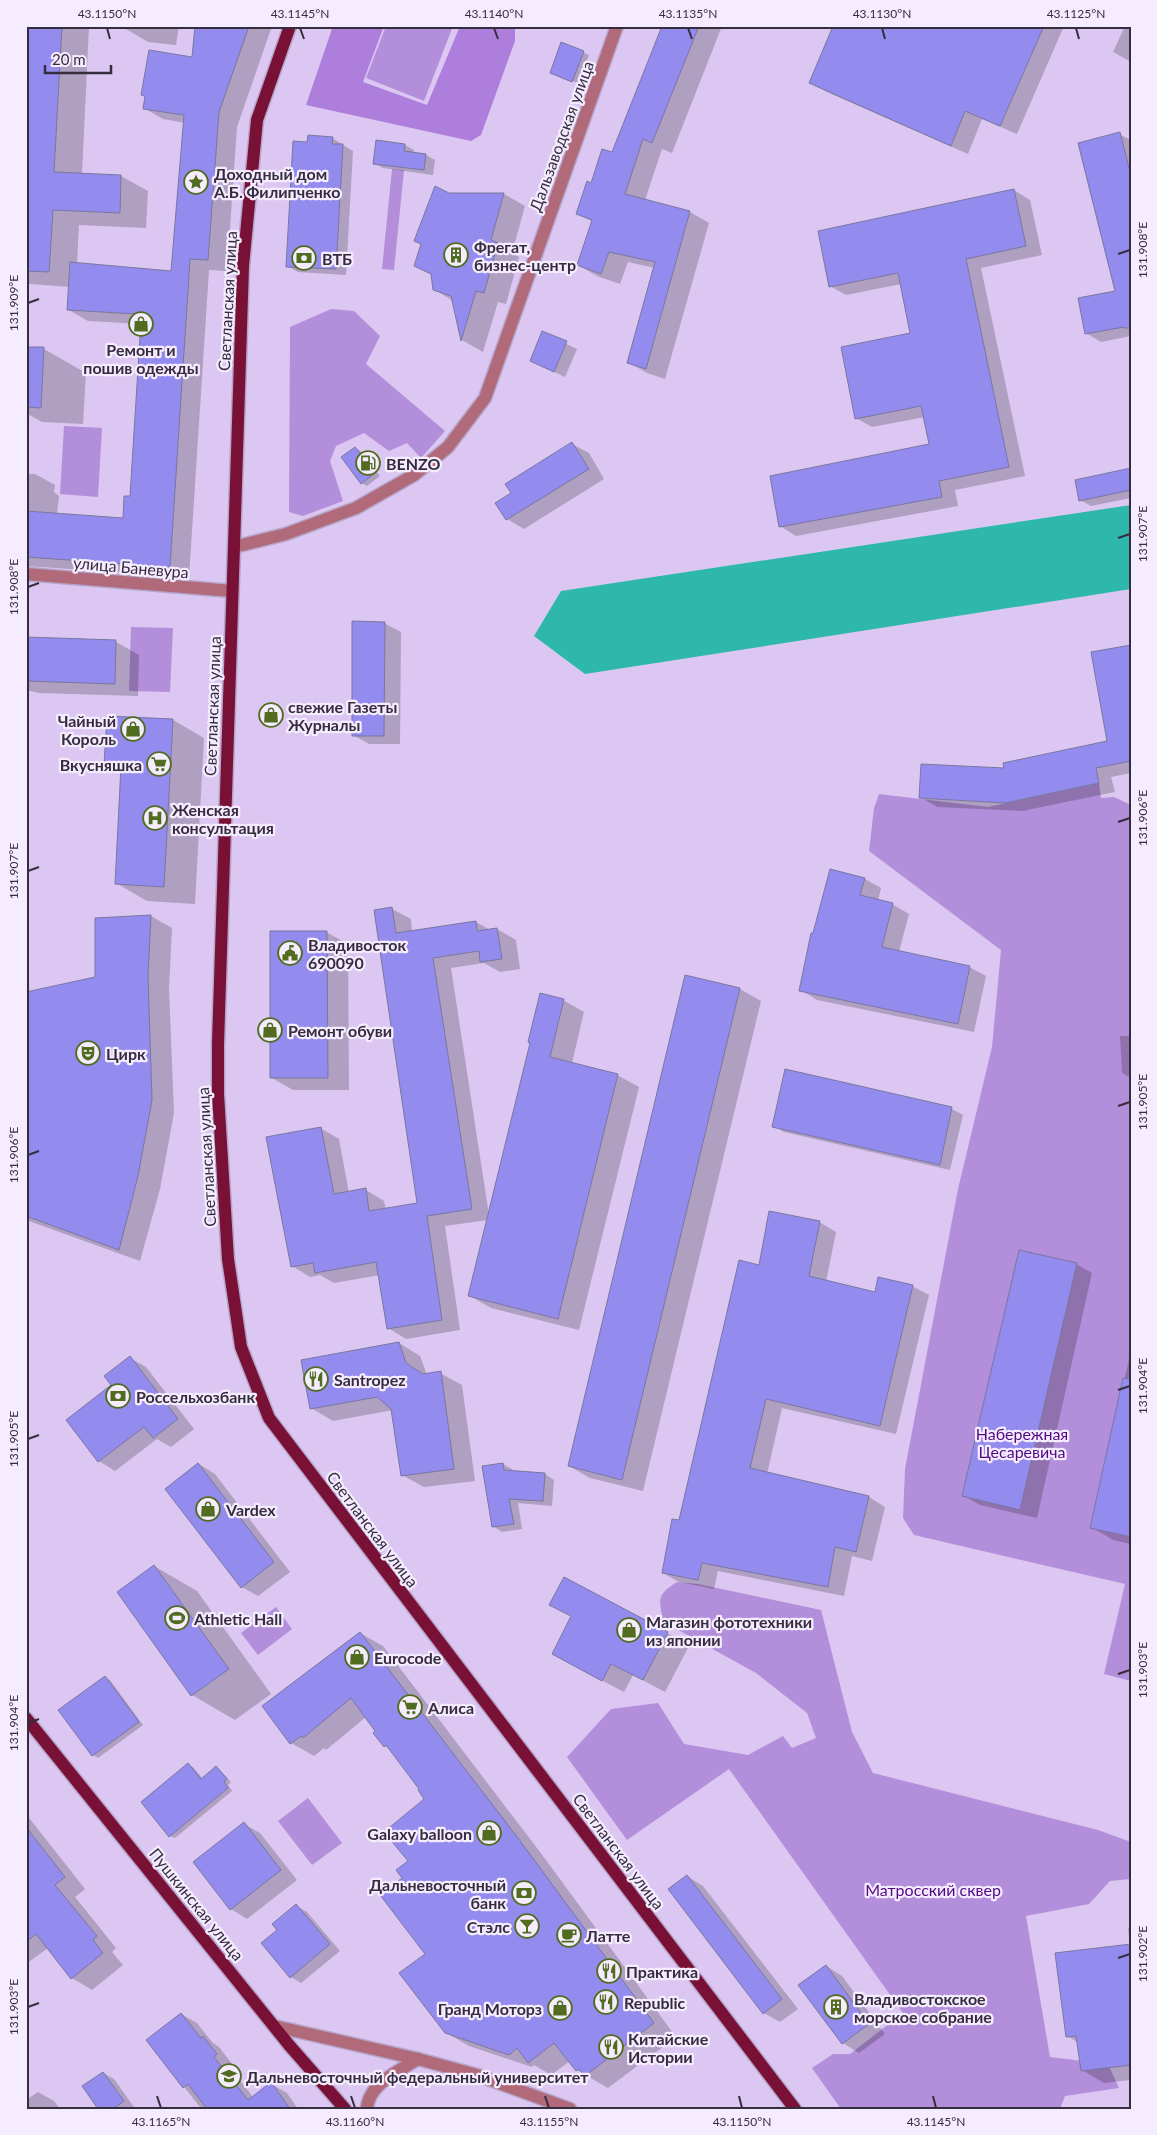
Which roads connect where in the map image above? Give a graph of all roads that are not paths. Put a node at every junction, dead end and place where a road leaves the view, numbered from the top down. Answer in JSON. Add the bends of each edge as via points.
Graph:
{"nodes":[{"id":1,"x":290,"y":26,"type":"edge"},
{"id":2,"x":617,"y":26,"type":"edge"},
{"id":3,"x":234,"y":547,"type":"junction"},
{"id":4,"x":26,"y":574,"type":"edge"},
{"id":5,"x":232,"y":591,"type":"junction"},
{"id":6,"x":26,"y":1718,"type":"edge"},
{"id":7,"x":274,"y":2026,"type":"junction"},
{"id":8,"x":418,"y":2059,"type":"junction"},
{"id":9,"x":345,"y":2109,"type":"edge"},
{"id":10,"x":367,"y":2109,"type":"edge"},
{"id":11,"x":570,"y":2109,"type":"edge"},
{"id":12,"x":795,"y":2109,"type":"edge"}],
"edges":[{"from":1,"to":3,"type":"main road","name":"Светланская улица","via":[[257,120],[243,266]]},
{"from":2,"to":3,"type":"street","name":"Дальзаводская улица","via":[[485,398],[448,447],[414,475],[364,504],[339,514],[286,534]]},
{"from":3,"to":5,"type":"main road","name":"Светланская улица"},
{"from":4,"to":5,"type":"street","name":"улица Баневура"},
{"from":5,"to":12,"type":"main road","name":"Светланская улица","via":[[218,1094],[228,1259],[240,1347],[269,1418]]},
{"from":6,"to":7,"type":"main road","name":"Пушкинская улица"},
{"from":7,"to":8,"type":"street"},
{"from":7,"to":9,"type":"main road","name":"Пушкинская улица"},
{"from":8,"to":10,"type":"street","via":[[379,2084],[368,2100]]},
{"from":8,"to":11,"type":"street","via":[[477,2075]]}]}
